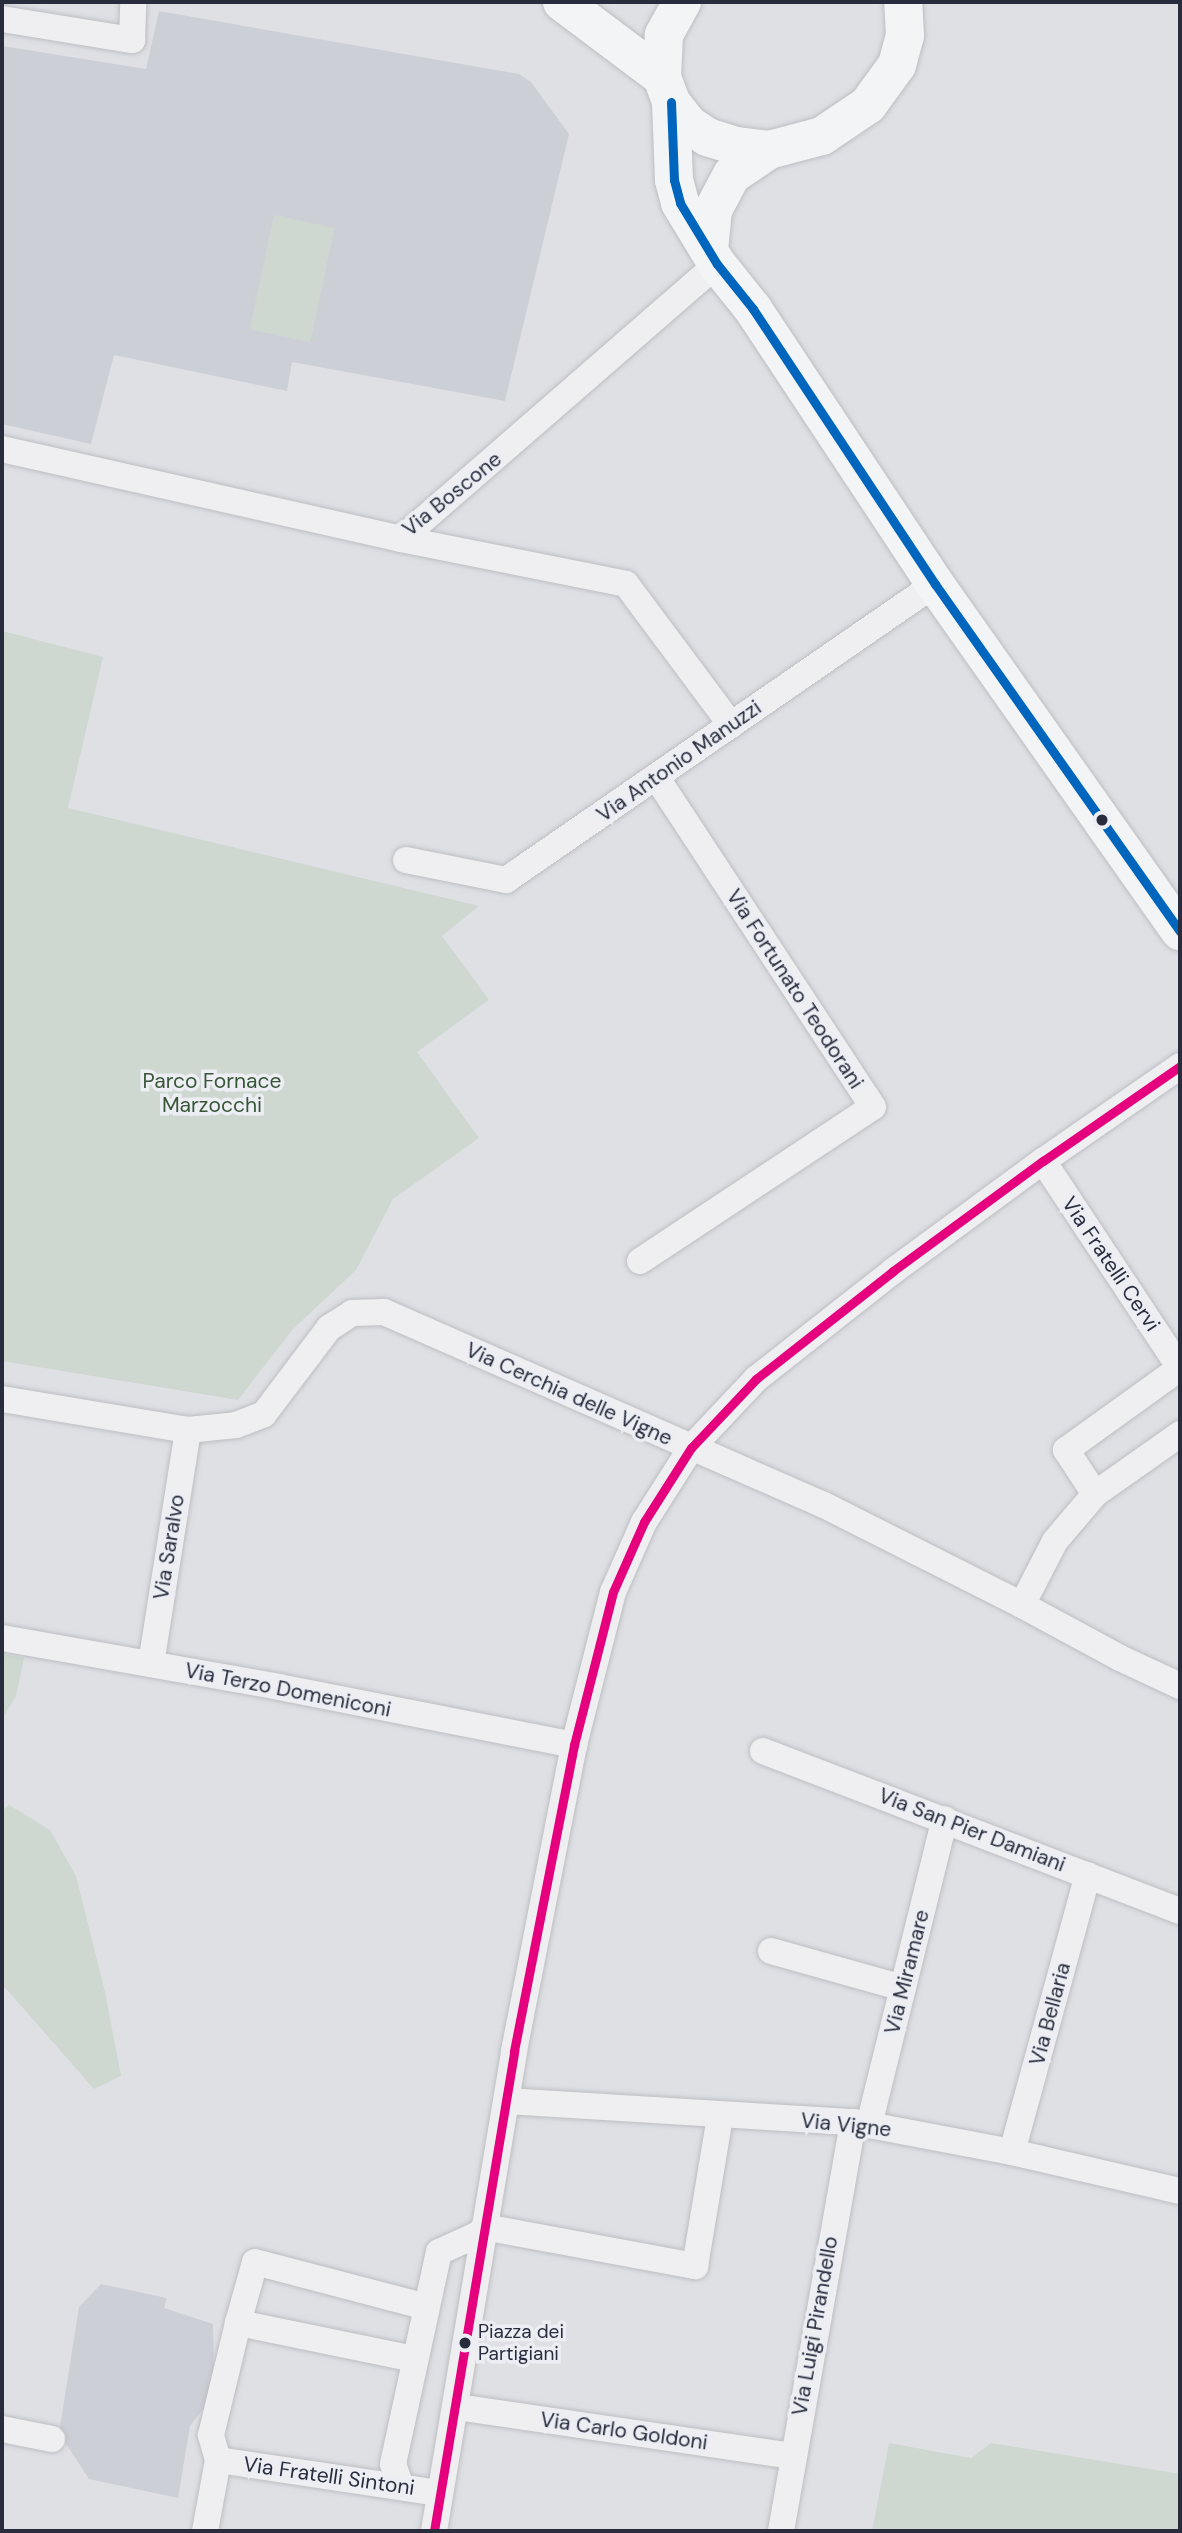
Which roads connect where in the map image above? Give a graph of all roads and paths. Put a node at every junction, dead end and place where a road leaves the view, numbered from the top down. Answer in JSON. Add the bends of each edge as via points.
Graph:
{"nodes":[{"id":1,"x":133,"y":2,"type":"edge"},
{"id":2,"x":562,"y":2,"type":"edge"},
{"id":3,"x":682,"y":2,"type":"edge"},
{"id":4,"x":931,"y":2,"type":"edge"},
{"id":5,"x":2,"y":19,"type":"edge"},
{"id":6,"x":904,"y":19,"type":"edge"},
{"id":7,"x":666,"y":90,"type":"junction"},
{"id":8,"x":769,"y":150,"type":"junction"},
{"id":9,"x":713,"y":257,"type":"junction"},
{"id":10,"x":2,"y":449,"type":"edge"},
{"id":11,"x":401,"y":539,"type":"junction"},
{"id":12,"x":935,"y":584,"type":"junction"},
{"id":13,"x":731,"y":724,"type":"junction"},
{"id":14,"x":656,"y":777,"type":"junction"},
{"id":15,"x":406,"y":860,"type":"dead end"},
{"id":16,"x":1180,"y":931,"type":"edge"},
{"id":17,"x":1180,"y":1066,"type":"edge"},
{"id":18,"x":1043,"y":1161,"type":"junction"},
{"id":19,"x":640,"y":1261,"type":"dead end"},
{"id":20,"x":1180,"y":1368,"type":"edge"},
{"id":21,"x":2,"y":1399,"type":"edge"},
{"id":22,"x":188,"y":1430,"type":"junction"},
{"id":23,"x":1180,"y":1434,"type":"edge"},
{"id":24,"x":691,"y":1448,"type":"junction"},
{"id":25,"x":1095,"y":1494,"type":"junction"},
{"id":26,"x":1022,"y":1605,"type":"junction"},
{"id":27,"x":2,"y":1638,"type":"edge"},
{"id":28,"x":151,"y":1664,"type":"junction"},
{"id":29,"x":1180,"y":1686,"type":"edge"},
{"id":30,"x":574,"y":1745,"type":"junction"},
{"id":31,"x":763,"y":1751,"type":"dead end"},
{"id":32,"x":945,"y":1819,"type":"junction"},
{"id":33,"x":1088,"y":1875,"type":"junction"},
{"id":34,"x":1180,"y":1911,"type":"edge"},
{"id":35,"x":771,"y":1951,"type":"dead end"},
{"id":36,"x":903,"y":1988,"type":"junction"},
{"id":37,"x":507,"y":2101,"type":"junction"},
{"id":38,"x":720,"y":2116,"type":"junction"},
{"id":39,"x":861,"y":2124,"type":"junction"},
{"id":40,"x":1012,"y":2152,"type":"junction"},
{"id":41,"x":1180,"y":2191,"type":"edge"},
{"id":42,"x":483,"y":2229,"type":"junction"},
{"id":43,"x":426,"y":2307,"type":"junction"},
{"id":44,"x":238,"y":2323,"type":"junction"},
{"id":45,"x":414,"y":2359,"type":"junction"},
{"id":46,"x":457,"y":2407,"type":"junction"},
{"id":47,"x":2,"y":2430,"type":"edge"},
{"id":48,"x":52,"y":2439,"type":"dead end"},
{"id":49,"x":792,"y":2456,"type":"junction"},
{"id":50,"x":218,"y":2460,"type":"junction"},
{"id":51,"x":401,"y":2487,"type":"junction"},
{"id":52,"x":440,"y":2493,"type":"junction"},
{"id":53,"x":205,"y":2531,"type":"edge"},
{"id":54,"x":434,"y":2531,"type":"edge"},
{"id":55,"x":781,"y":2531,"type":"edge"}],
"edges":[{"from":1,"to":5,"type":"street","via":[[132,40]]},
{"from":2,"to":7,"type":"street"},
{"from":3,"to":7,"type":"street","via":[[664,35]]},
{"from":4,"to":6,"type":"street"},
{"from":6,"to":8,"type":"street","via":[[897,65],[868,105],[822,136]]},
{"from":7,"to":8,"type":"street","via":[[688,124],[707,137]]},
{"from":7,"to":9,"type":"street","via":[[680,204]]},
{"from":8,"to":9,"type":"street","via":[[732,175],[713,210]]},
{"from":9,"to":11,"type":"street","name":"Via Boscone"},
{"from":9,"to":12,"type":"street","via":[[753,309]]},
{"from":10,"to":11,"type":"street","name":"Via Boscone"},
{"from":11,"to":13,"type":"street","via":[[626,584]]},
{"from":12,"to":13,"type":"street","name":"Via Antonio Manuzzi"},
{"from":12,"to":16,"type":"street"},
{"from":13,"to":14,"type":"street","name":"Via Antonio Manuzzi"},
{"from":14,"to":15,"type":"street","name":"Via Antonio Manuzzi","via":[[506,880]]},
{"from":14,"to":19,"type":"street","name":"Via Fortunato Teodorani","via":[[873,1107]]},
{"from":17,"to":18,"type":"street"},
{"from":18,"to":20,"type":"street","name":"Via Fratelli Cervi"},
{"from":18,"to":24,"type":"street","via":[[893,1270],[756,1379]]},
{"from":20,"to":25,"type":"street","name":"Via Fratelli Cervi","via":[[1066,1450]]},
{"from":21,"to":22,"type":"street","name":"Via Cerchia delle Vigne"},
{"from":22,"to":24,"type":"street","name":"Via Cerchia delle Vigne","via":[[236,1425],[264,1414],[329,1328],[352,1313],[384,1312]]},
{"from":22,"to":28,"type":"street","name":"Via Saralvo"},
{"from":23,"to":25,"type":"street"},
{"from":24,"to":26,"type":"street","name":"Via Cerchia delle Vigne","via":[[824,1505]]},
{"from":24,"to":30,"type":"street","via":[[644,1522],[613,1592]]},
{"from":25,"to":26,"type":"street","via":[[1055,1541]]},
{"from":26,"to":29,"type":"street","name":"Via Cerchia delle Vigne"},
{"from":27,"to":28,"type":"street","name":"Via Terzo Domeniconi"},
{"from":28,"to":30,"type":"street","name":"Via Terzo Domeniconi"},
{"from":30,"to":37,"type":"street"},
{"from":31,"to":32,"type":"street","name":"Via San Pier Damiani"},
{"from":32,"to":33,"type":"street","name":"Via San Pier Damiani"},
{"from":32,"to":36,"type":"street","name":"Via Miramare"},
{"from":33,"to":34,"type":"street","name":"Via San Pier Damiani"},
{"from":33,"to":40,"type":"street","name":"Via Bellaria"},
{"from":35,"to":36,"type":"street"},
{"from":36,"to":39,"type":"street","name":"Via Miramare"},
{"from":37,"to":38,"type":"street","name":"Via Vigne"},
{"from":37,"to":42,"type":"street"},
{"from":38,"to":39,"type":"street","name":"Via Vigne"},
{"from":38,"to":42,"type":"street","via":[[695,2266]]},
{"from":39,"to":40,"type":"street","name":"Via Vigne"},
{"from":39,"to":49,"type":"street","name":"Via Luigi Pirandello"},
{"from":40,"to":41,"type":"street","name":"Via Vigne"},
{"from":42,"to":43,"type":"street","via":[[439,2252]]},
{"from":42,"to":46,"type":"street"},
{"from":43,"to":44,"type":"street","via":[[255,2262]]},
{"from":43,"to":45,"type":"street"},
{"from":44,"to":45,"type":"street"},
{"from":44,"to":50,"type":"street","via":[[211,2435]]},
{"from":45,"to":51,"type":"street","via":[[393,2464]]},
{"from":46,"to":49,"type":"street","name":"Via Carlo Goldoni"},
{"from":46,"to":52,"type":"street"},
{"from":47,"to":48,"type":"street"},
{"from":49,"to":55,"type":"street","name":"Via Luigi Pirandello"},
{"from":50,"to":51,"type":"street","name":"Via Fratelli Sintoni"},
{"from":50,"to":53,"type":"street"},
{"from":51,"to":52,"type":"street","name":"Via Fratelli Sintoni"},
{"from":52,"to":54,"type":"street"}]}
